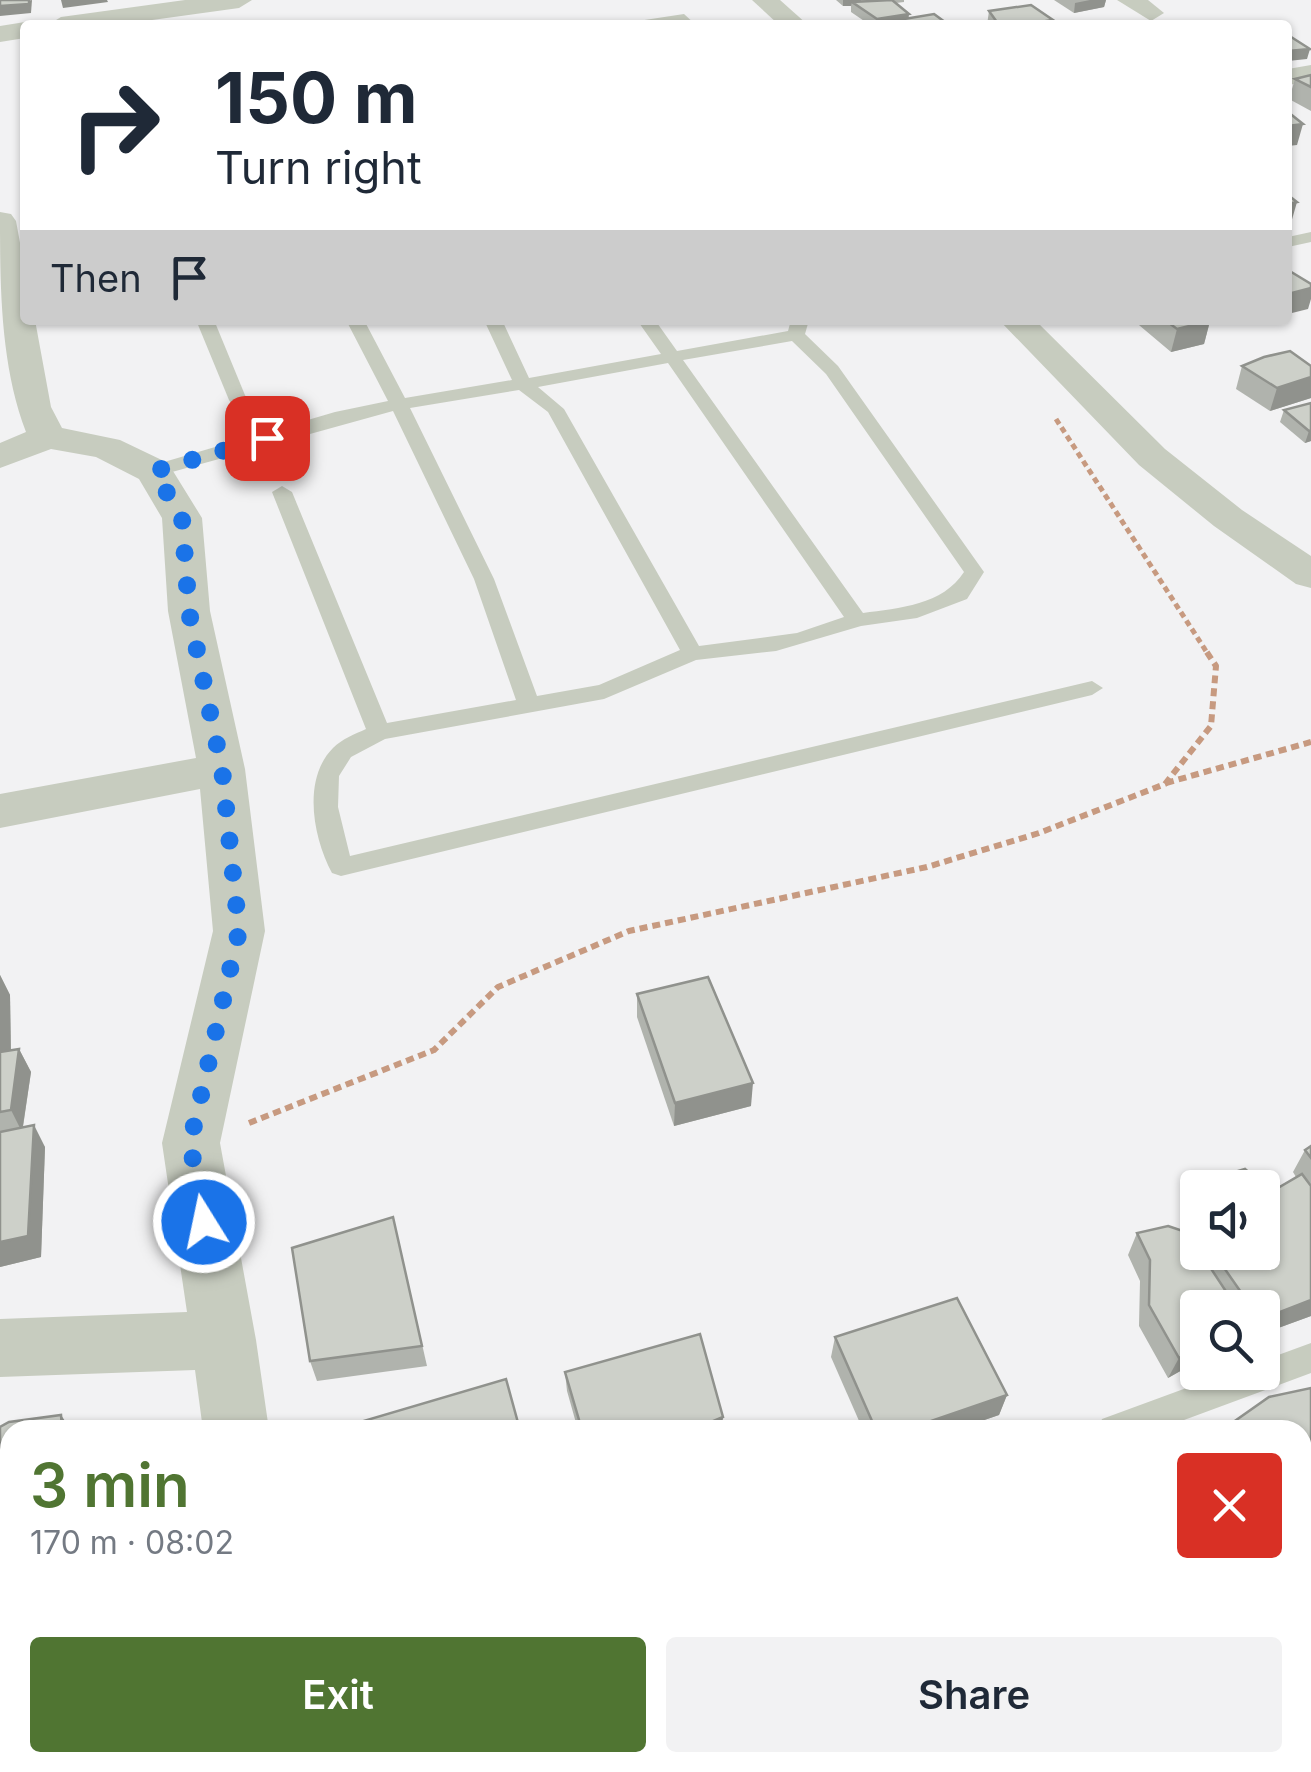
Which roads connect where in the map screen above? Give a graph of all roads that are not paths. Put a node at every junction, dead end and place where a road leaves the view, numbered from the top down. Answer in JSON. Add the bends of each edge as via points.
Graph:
{"nodes":[{"id":1,"x":240,"y":0,"type":"edge"},
{"id":2,"x":764,"y":0,"type":"edge"},
{"id":3,"x":98,"y":20,"type":"edge"},
{"id":4,"x":788,"y":20,"type":"edge"},
{"id":5,"x":0,"y":221,"type":"edge"},
{"id":6,"x":207,"y":325,"type":"edge"},
{"id":7,"x":358,"y":325,"type":"edge"},
{"id":8,"x":495,"y":325,"type":"edge"},
{"id":9,"x":649,"y":325,"type":"edge"},
{"id":10,"x":1022,"y":325,"type":"edge"},
{"id":11,"x":798,"y":328,"type":"edge"},
{"id":12,"x":673,"y":359,"type":"junction"},
{"id":13,"x":523,"y":384,"type":"junction"},
{"id":14,"x":238,"y":400,"type":"dead end"},
{"id":15,"x":399,"y":404,"type":"junction"},
{"id":16,"x":48,"y":437,"type":"junction"},
{"id":17,"x":0,"y":457,"type":"edge"},
{"id":18,"x":154,"y":471,"type":"junction"},
{"id":19,"x":282,"y":492,"type":"dead end"},
{"id":20,"x":1311,"y":575,"type":"edge"},
{"id":21,"x":857,"y":620,"type":"junction"},
{"id":22,"x":692,"y":653,"type":"junction"},
{"id":23,"x":1092,"y":688,"type":"dead end"},
{"id":24,"x":528,"y":703,"type":"junction"},
{"id":25,"x":379,"y":732,"type":"junction"},
{"id":26,"x":222,"y":769,"type":"junction"},
{"id":27,"x":0,"y":810,"type":"edge"},
{"id":28,"x":224,"y":1340,"type":"junction"},
{"id":29,"x":0,"y":1348,"type":"edge"},
{"id":30,"x":1311,"y":1358,"type":"edge"},
{"id":31,"x":235,"y":1420,"type":"edge"},
{"id":32,"x":1141,"y":1420,"type":"edge"}],
"edges":[{"from":1,"to":3,"type":"street"},
{"from":2,"to":4,"type":"street"},
{"from":5,"to":16,"type":"street","via":[[33,407]]},
{"from":6,"to":14,"type":"lane"},
{"from":7,"to":15,"type":"lane"},
{"from":8,"to":13,"type":"lane"},
{"from":9,"to":12,"type":"lane"},
{"from":10,"to":20,"type":"street","via":[[1152,457]]},
{"from":11,"to":12,"type":"lane"},
{"from":11,"to":21,"type":"lane","via":[[974,572],[960,594],[910,613]]},
{"from":12,"to":13,"type":"lane"},
{"from":12,"to":21,"type":"lane"},
{"from":13,"to":15,"type":"lane"},
{"from":13,"to":22,"type":"lane","via":[[555,408]]},
{"from":15,"to":18,"type":"lane"},
{"from":15,"to":24,"type":"lane","via":[[484,579]]},
{"from":16,"to":17,"type":"street"},
{"from":16,"to":18,"type":"street","via":[[107,448]]},
{"from":18,"to":26,"type":"street","via":[[182,518],[189,612]]},
{"from":19,"to":25,"type":"lane"},
{"from":21,"to":22,"type":"lane","via":[[766,648]]},
{"from":22,"to":24,"type":"lane","via":[[604,692]]},
{"from":23,"to":25,"type":"lane","via":[[341,867],[324,778],[342,752]]},
{"from":24,"to":25,"type":"lane"},
{"from":26,"to":27,"type":"street"},
{"from":26,"to":28,"type":"street","via":[[239,931],[190,1143]]},
{"from":28,"to":29,"type":"street"},
{"from":28,"to":31,"type":"street"},
{"from":30,"to":32,"type":"lane"}]}
